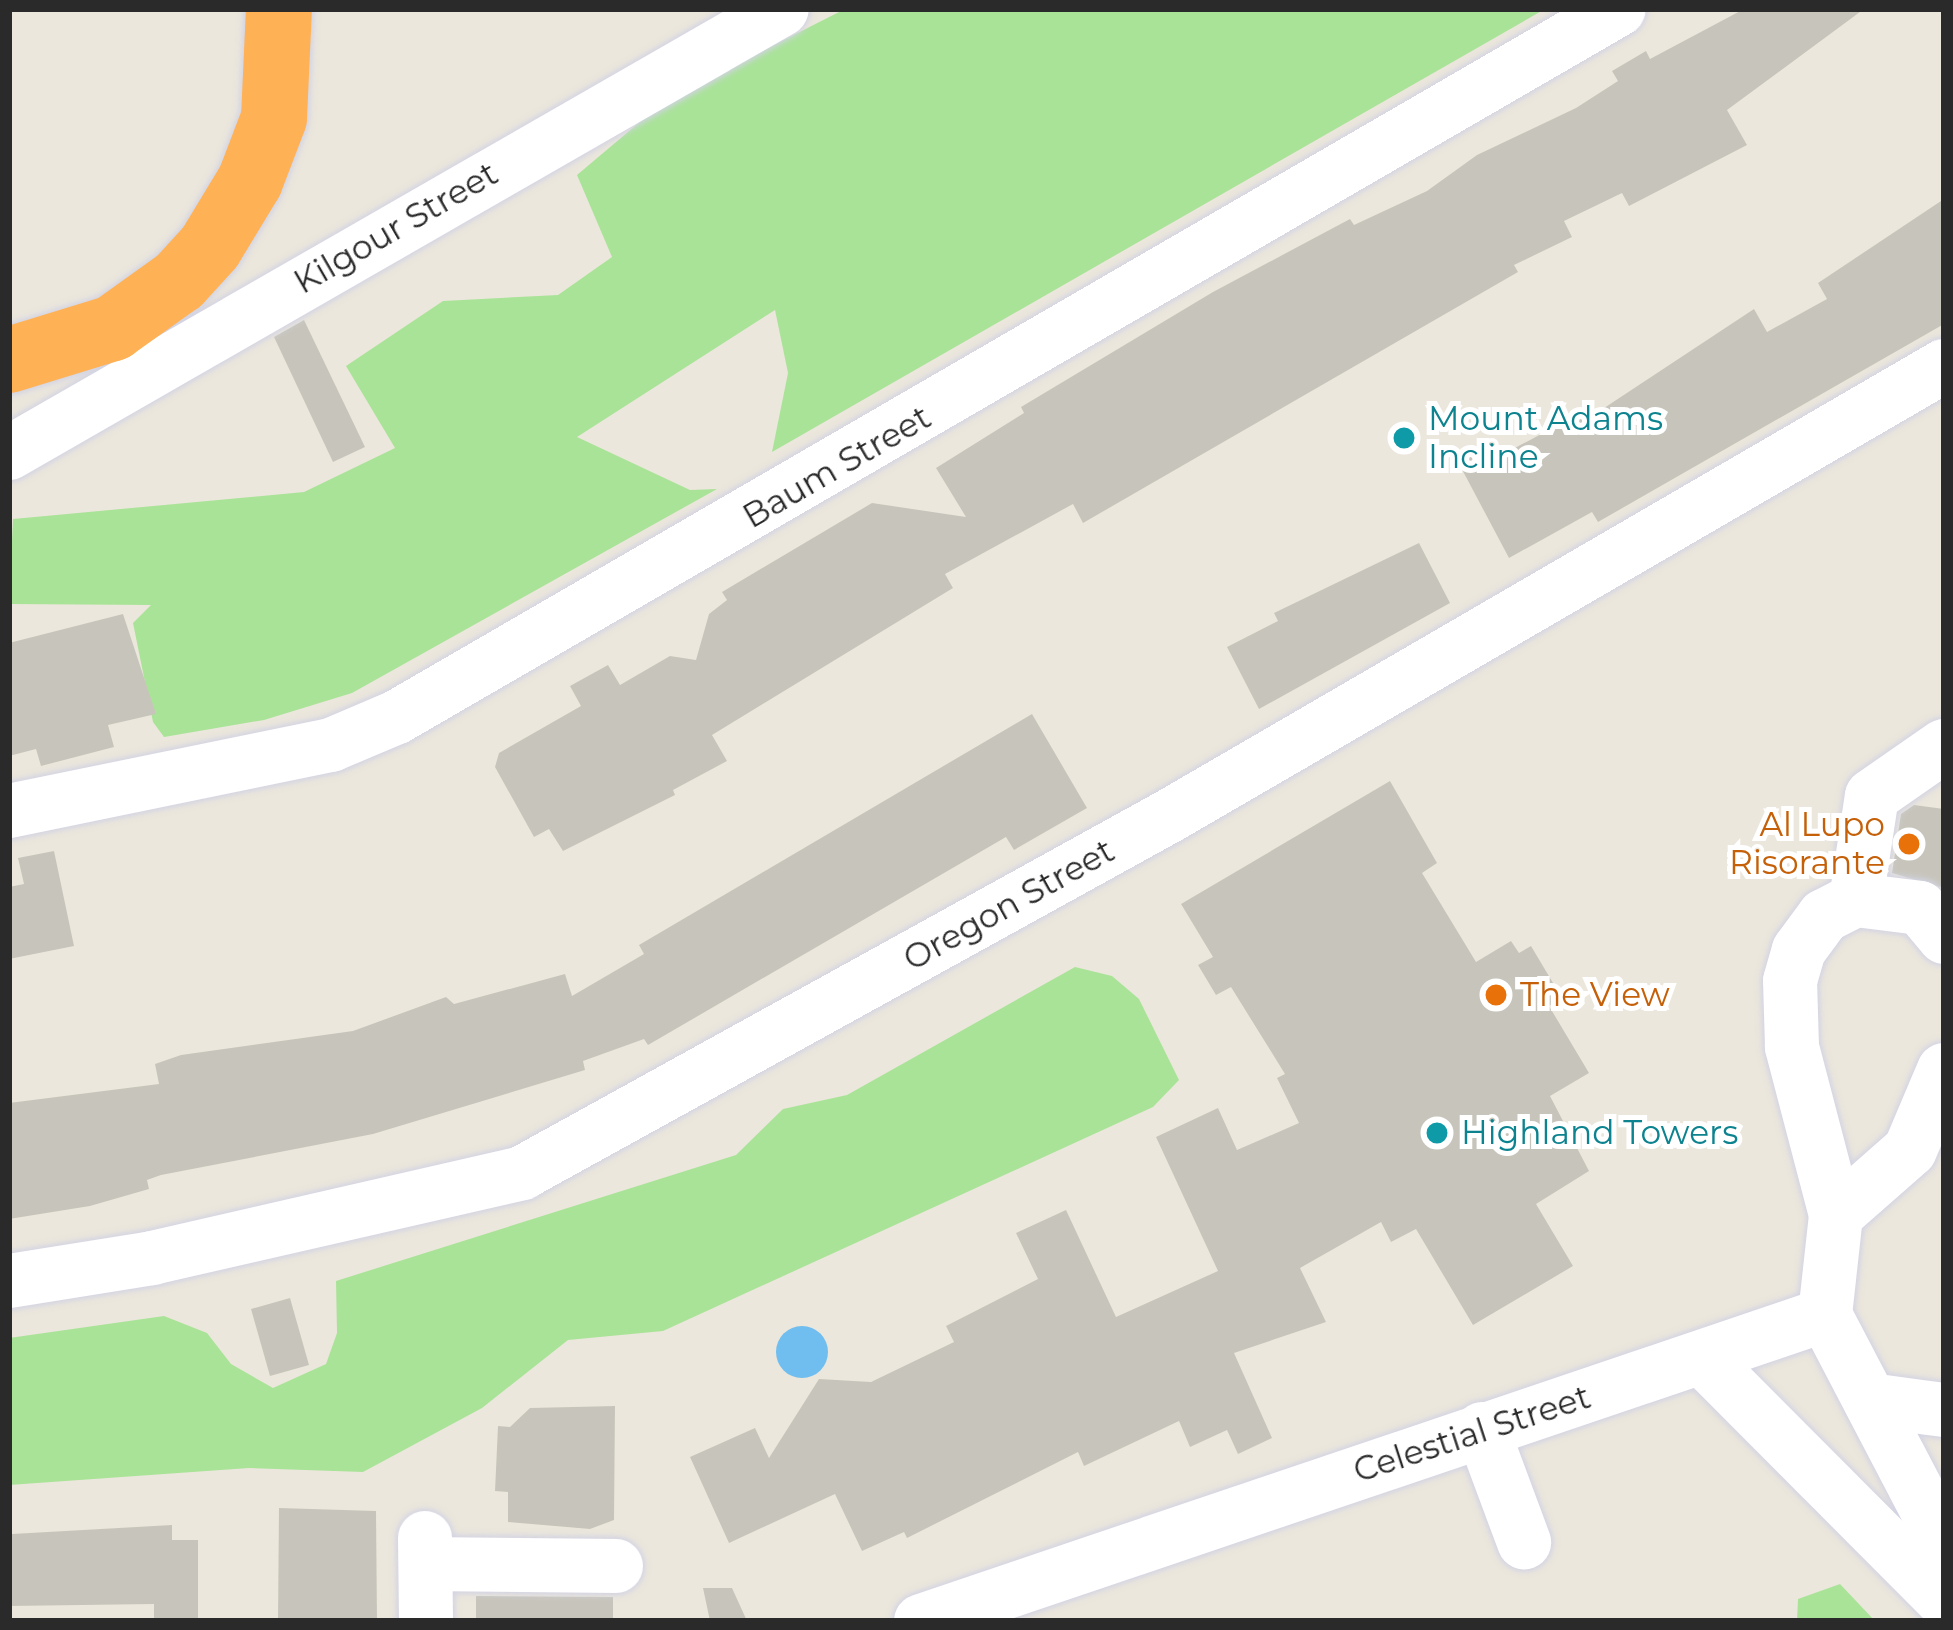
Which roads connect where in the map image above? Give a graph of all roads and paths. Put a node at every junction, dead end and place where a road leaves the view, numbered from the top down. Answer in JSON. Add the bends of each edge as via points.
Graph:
{"nodes":[{"id":1,"x":279,"y":9,"type":"edge"},
{"id":2,"x":782,"y":9,"type":"edge"},
{"id":3,"x":1619,"y":9,"type":"edge"},
{"id":4,"x":9,"y":360,"type":"edge"},
{"id":5,"x":1944,"y":366,"type":"edge"},
{"id":6,"x":11,"y":451,"type":"edge"},
{"id":7,"x":1944,"y":746,"type":"edge"},
{"id":8,"x":9,"y":811,"type":"edge"},
{"id":9,"x":1856,"y":900,"type":"junction"},
{"id":10,"x":1944,"y":937,"type":"edge"},
{"id":11,"x":1944,"y":1070,"type":"edge"},
{"id":12,"x":1836,"y":1215,"type":"junction"},
{"id":13,"x":9,"y":1281,"type":"edge"},
{"id":14,"x":1825,"y":1316,"type":"junction"},
{"id":15,"x":1706,"y":1362,"type":"junction"},
{"id":16,"x":1870,"y":1400,"type":"junction"},
{"id":17,"x":1944,"y":1410,"type":"edge"},
{"id":18,"x":1482,"y":1429,"type":"junction"},
{"id":19,"x":1524,"y":1542,"type":"dead end"},
{"id":20,"x":1944,"y":1543,"type":"edge"},
{"id":21,"x":616,"y":1566,"type":"dead end"},
{"id":22,"x":1944,"y":1601,"type":"edge"},
{"id":23,"x":948,"y":1614,"type":"edge"},
{"id":24,"x":425,"y":1621,"type":"edge"}],
"edges":[{"from":1,"to":4,"type":"highway","via":[[279,88],[250,181],[190,271],[98,336]]},
{"from":2,"to":6,"type":"street","name":"Kilgour Street"},
{"from":3,"to":8,"type":"street","name":"Baum Street","via":[[397,717],[332,745]]},
{"from":5,"to":13,"type":"street","name":"Oregon Street","via":[[1171,815],[522,1173],[152,1258]]},
{"from":7,"to":9,"type":"street","via":[[1872,796]]},
{"from":9,"to":10,"type":"street","via":[[1921,908]]},
{"from":9,"to":12,"type":"street","via":[[1816,925],[1790,981],[1792,1047]]},
{"from":11,"to":12,"type":"street","via":[[1910,1150]]},
{"from":12,"to":14,"type":"street"},
{"from":14,"to":15,"type":"street","name":"Celestial Street"},
{"from":14,"to":16,"type":"street"},
{"from":15,"to":18,"type":"street","name":"Celestial Street"},
{"from":15,"to":22,"type":"street"},
{"from":16,"to":17,"type":"street"},
{"from":16,"to":20,"type":"street"},
{"from":18,"to":19,"type":"street"},
{"from":18,"to":23,"type":"street","name":"Celestial Street"},
{"from":21,"to":24,"type":"street","via":[[425,1551]]}]}
